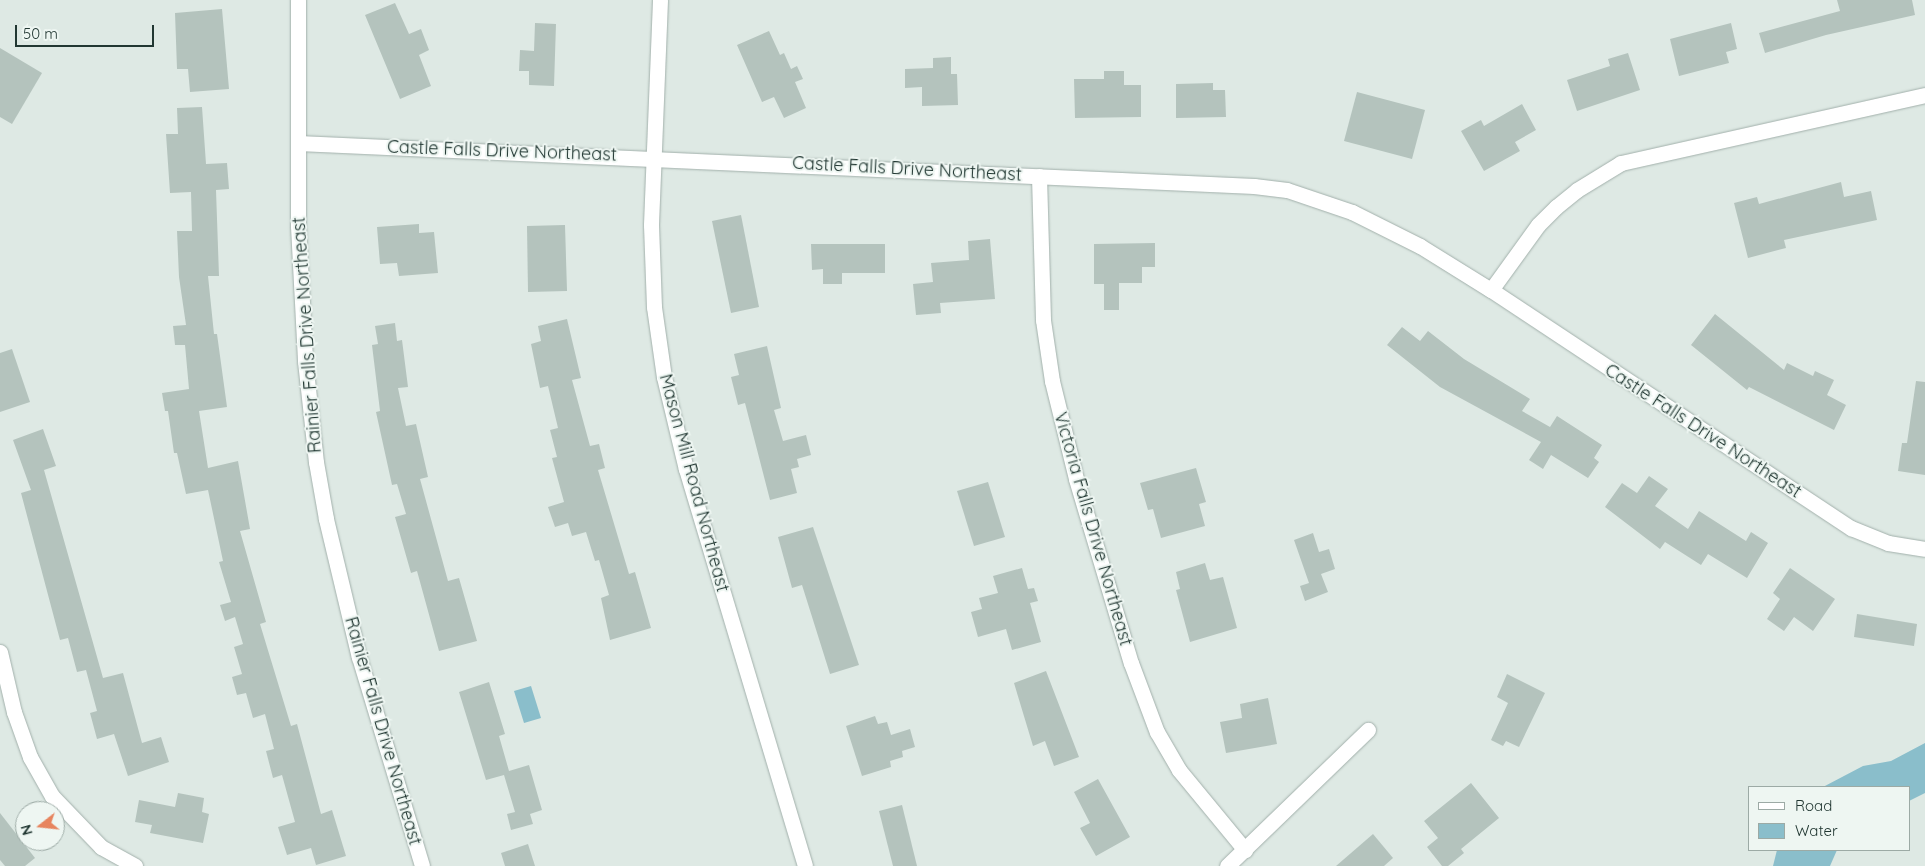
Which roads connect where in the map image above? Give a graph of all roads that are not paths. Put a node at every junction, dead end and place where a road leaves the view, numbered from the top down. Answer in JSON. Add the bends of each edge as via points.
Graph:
{"nodes":[{"id":1,"x":298,"y":0,"type":"edge"},
{"id":2,"x":660,"y":0,"type":"edge"},
{"id":3,"x":1925,"y":95,"type":"edge"},
{"id":4,"x":298,"y":143,"type":"junction"},
{"id":5,"x":653,"y":158,"type":"junction"},
{"id":6,"x":1039,"y":176,"type":"junction"},
{"id":7,"x":1490,"y":290,"type":"junction"},
{"id":8,"x":1925,"y":549,"type":"edge"},
{"id":9,"x":0,"y":652,"type":"edge"},
{"id":10,"x":1368,"y":730,"type":"dead end"},
{"id":11,"x":1245,"y":850,"type":"junction"},
{"id":12,"x":135,"y":866,"type":"edge"},
{"id":13,"x":422,"y":866,"type":"edge"},
{"id":14,"x":805,"y":866,"type":"edge"},
{"id":15,"x":1227,"y":866,"type":"edge"}],
"edges":[{"from":1,"to":4,"type":"street","name":"Rainier Falls Drive Northeast"},
{"from":2,"to":5,"type":"street","name":"Mason Mill Road Northeast"},
{"from":3,"to":7,"type":"street","via":[[1622,163],[1556,207],[1538,225]]},
{"from":4,"to":5,"type":"street","name":"Castle Falls Drive Northeast"},
{"from":4,"to":13,"type":"street","name":"Rainier Falls Drive Northeast","via":[[298,226],[305,360],[326,519],[359,657]]},
{"from":5,"to":6,"type":"street","name":"Castle Falls Drive Northeast"},
{"from":5,"to":14,"type":"street","name":"Mason Mill Road Northeast","via":[[654,307],[664,377],[686,469]]},
{"from":6,"to":7,"type":"street","name":"Castle Falls Drive Northeast","via":[[1182,181],[1287,190],[1335,205],[1381,225]]},
{"from":6,"to":11,"type":"street","name":"Victoria Falls Drive Northeast","via":[[1043,320],[1052,381],[1076,479],[1132,663],[1154,725],[1179,770]]},
{"from":7,"to":8,"type":"street","name":"Castle Falls Drive Northeast","via":[[1851,528],[1888,543]]},
{"from":9,"to":12,"type":"street","via":[[26,748],[52,796],[101,847]]},
{"from":10,"to":11,"type":"street"},
{"from":11,"to":15,"type":"street"}]}
